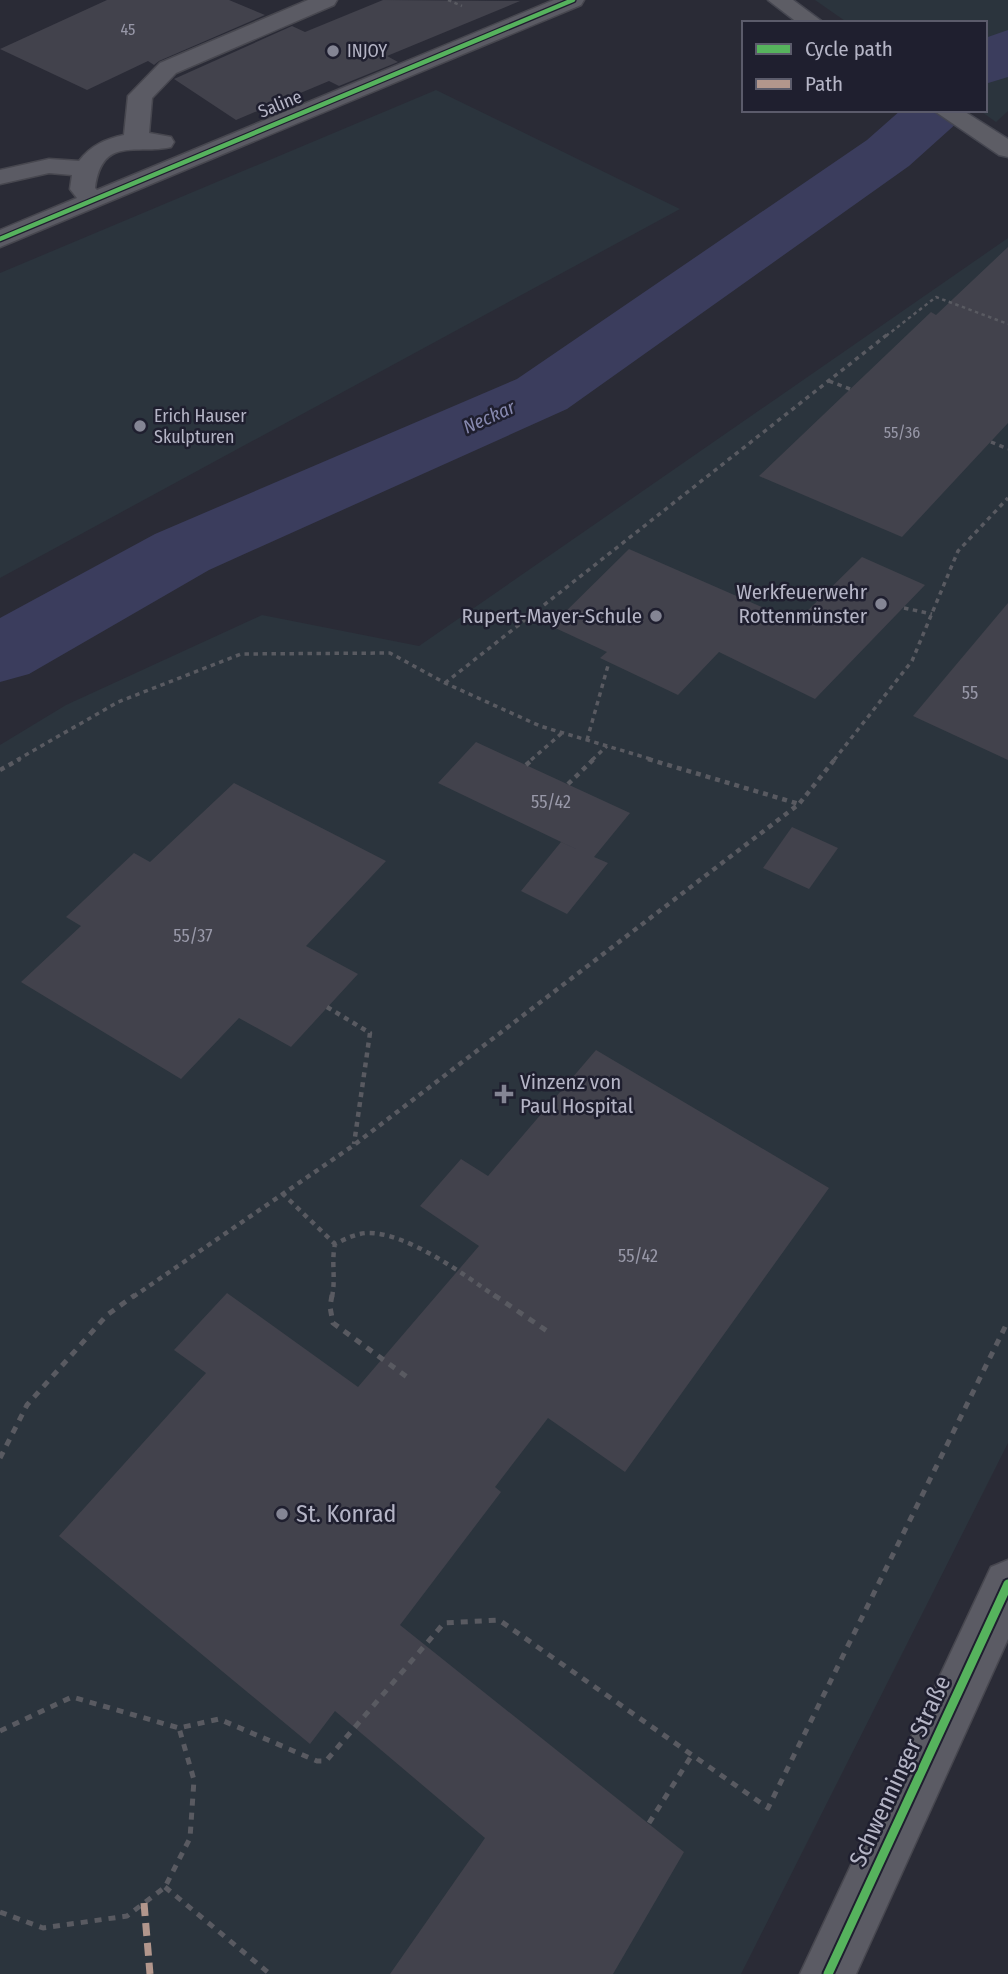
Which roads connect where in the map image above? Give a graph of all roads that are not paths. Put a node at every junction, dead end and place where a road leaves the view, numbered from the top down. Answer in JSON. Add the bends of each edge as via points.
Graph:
{"nodes":[{"id":1,"x":326,"y":0,"type":"edge"},
{"id":2,"x":573,"y":0,"type":"edge"},
{"id":3,"x":779,"y":0,"type":"edge"},
{"id":4,"x":810,"y":21,"type":"edge"},
{"id":5,"x":948,"y":112,"type":"edge"},
{"id":6,"x":136,"y":141,"type":"junction"},
{"id":7,"x":1008,"y":149,"type":"edge"},
{"id":8,"x":185,"y":161,"type":"junction"},
{"id":9,"x":88,"y":169,"type":"junction"},
{"id":10,"x":0,"y":177,"type":"edge"},
{"id":11,"x":93,"y":200,"type":"junction"},
{"id":12,"x":0,"y":239,"type":"edge"},
{"id":13,"x":1008,"y":1584,"type":"edge"},
{"id":14,"x":828,"y":1974,"type":"edge"}],
"edges":[{"from":1,"to":6,"type":"street","via":[[168,68],[139,96]]},
{"from":2,"to":8,"type":"street","name":"Saline"},
{"from":3,"to":4,"type":"main road"},
{"from":5,"to":7,"type":"main road"},
{"from":6,"to":8,"type":"street","via":[[160,141]]},
{"from":6,"to":9,"type":"street","via":[[104,147]]},
{"from":8,"to":11,"type":"street","name":"Saline"},
{"from":9,"to":10,"type":"street","via":[[49,166]]},
{"from":9,"to":11,"type":"street","via":[[82,189]]},
{"from":11,"to":12,"type":"street","name":"Saline"},
{"from":13,"to":14,"type":"street","name":"Schwenninger Straße"}]}
